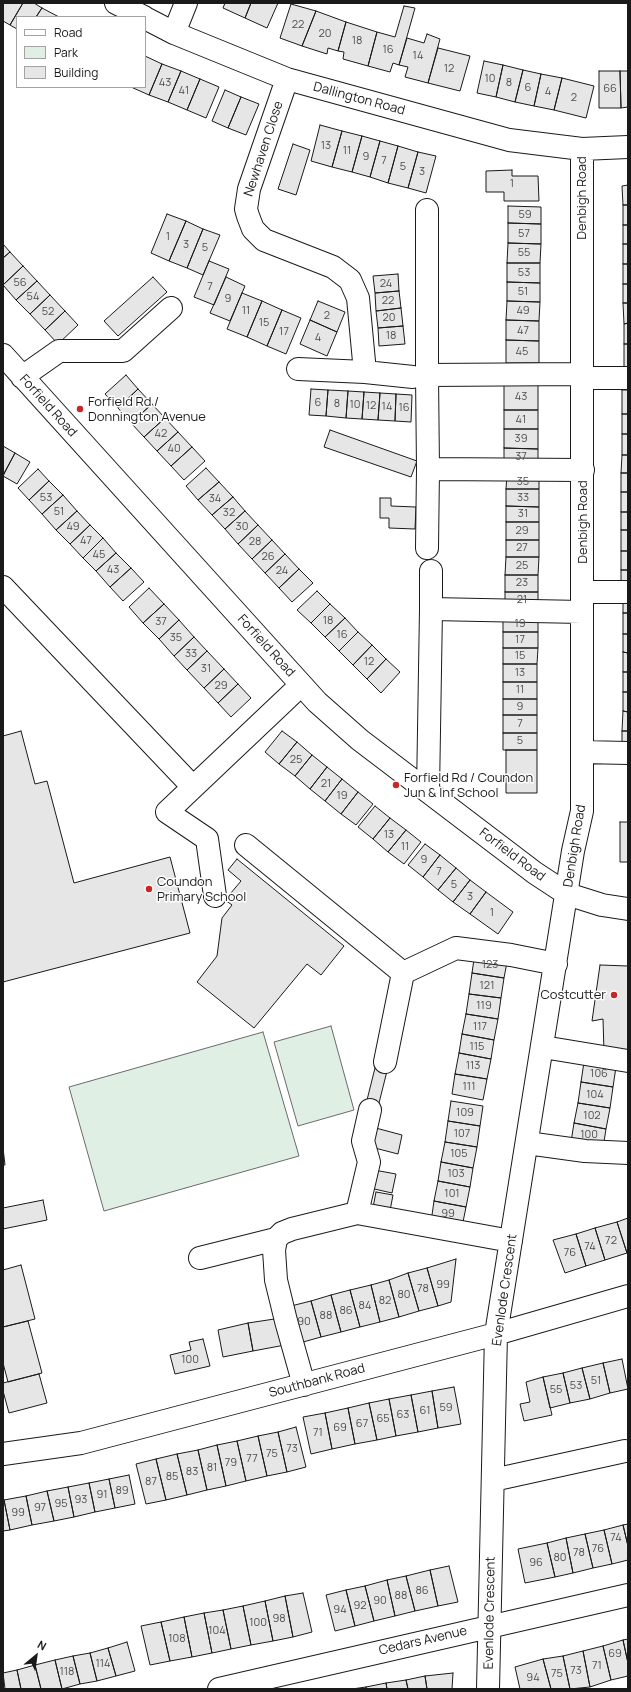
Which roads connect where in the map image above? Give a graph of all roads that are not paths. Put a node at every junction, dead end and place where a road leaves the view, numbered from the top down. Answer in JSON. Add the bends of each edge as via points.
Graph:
{"nodes":[{"id":1,"x":116,"y":3,"type":"edge"},
{"id":2,"x":186,"y":3,"type":"edge"},
{"id":3,"x":142,"y":16,"type":"edge"},
{"id":4,"x":146,"y":18,"type":"edge"},
{"id":5,"x":174,"y":32,"type":"junction"},
{"id":6,"x":287,"y":79,"type":"junction"},
{"id":7,"x":628,"y":147,"type":"edge"},
{"id":8,"x":582,"y":149,"type":"junction"},
{"id":9,"x":427,"y":210,"type":"dead end"},
{"id":10,"x":170,"y":308,"type":"dead end"},
{"id":11,"x":3,"y":355,"type":"edge"},
{"id":12,"x":298,"y":369,"type":"dead end"},
{"id":13,"x":365,"y":372,"type":"junction"},
{"id":14,"x":420,"y":376,"type":"junction"},
{"id":15,"x":583,"y":376,"type":"junction"},
{"id":16,"x":22,"y":377,"type":"junction"},
{"id":17,"x":628,"y":378,"type":"edge"},
{"id":18,"x":428,"y":469,"type":"junction"},
{"id":19,"x":583,"y":470,"type":"junction"},
{"id":20,"x":427,"y":548,"type":"dead end"},
{"id":21,"x":431,"y":571,"type":"dead end"},
{"id":22,"x":3,"y":587,"type":"edge"},
{"id":23,"x":628,"y":592,"type":"edge"},
{"id":24,"x":582,"y":602,"type":"junction"},
{"id":25,"x":432,"y":609,"type":"junction"},
{"id":26,"x":301,"y":685,"type":"junction"},
{"id":27,"x":582,"y":752,"type":"junction"},
{"id":28,"x":628,"y":754,"type":"edge"},
{"id":29,"x":193,"y":787,"type":"junction"},
{"id":30,"x":428,"y":791,"type":"junction"},
{"id":31,"x":246,"y":845,"type":"dead end"},
{"id":32,"x":567,"y":894,"type":"junction"},
{"id":33,"x":215,"y":896,"type":"dead end"},
{"id":34,"x":628,"y":909,"type":"edge"},
{"id":35,"x":556,"y":964,"type":"junction"},
{"id":36,"x":403,"y":973,"type":"junction"},
{"id":37,"x":543,"y":1047,"type":"junction"},
{"id":38,"x":628,"y":1061,"type":"edge"},
{"id":39,"x":385,"y":1062,"type":"dead end"},
{"id":40,"x":370,"y":1110,"type":"dead end"},
{"id":41,"x":527,"y":1143,"type":"junction"},
{"id":42,"x":628,"y":1153,"type":"edge"},
{"id":43,"x":357,"y":1213,"type":"junction"},
{"id":44,"x":276,"y":1239,"type":"junction"},
{"id":45,"x":511,"y":1240,"type":"junction"},
{"id":46,"x":200,"y":1258,"type":"dead end"},
{"id":47,"x":628,"y":1296,"type":"edge"},
{"id":48,"x":496,"y":1334,"type":"junction"},
{"id":49,"x":304,"y":1385,"type":"junction"},
{"id":50,"x":625,"y":1451,"type":"dead end"},
{"id":51,"x":3,"y":1454,"type":"edge"},
{"id":52,"x":493,"y":1480,"type":"junction"},
{"id":53,"x":628,"y":1595,"type":"edge"},
{"id":54,"x":490,"y":1626,"type":"junction"},
{"id":55,"x":219,"y":1689,"type":"edge"},
{"id":56,"x":488,"y":1689,"type":"edge"}],
"edges":[{"from":1,"to":3,"type":"street","name":"Dallington Road"},
{"from":2,"to":5,"type":"street"},
{"from":4,"to":5,"type":"street","name":"Dallington Road"},
{"from":5,"to":6,"type":"street","name":"Dallington Road"},
{"from":6,"to":8,"type":"street","name":"Dallington Road","via":[[509,140]]},
{"from":6,"to":13,"type":"street","name":"Newhaven Close","via":[[250,188],[246,209],[253,229],[264,240],[334,267],[350,280],[358,298]]},
{"from":7,"to":8,"type":"street","name":"Dallington Road"},
{"from":8,"to":15,"type":"street","name":"Denbigh Road"},
{"from":9,"to":14,"type":"street"},
{"from":10,"to":16,"type":"street","via":[[123,351],[59,351]]},
{"from":11,"to":16,"type":"street","name":"Forfield Road"},
{"from":12,"to":13,"type":"street"},
{"from":13,"to":14,"type":"street"},
{"from":14,"to":15,"type":"street"},
{"from":14,"to":18,"type":"street"},
{"from":15,"to":17,"type":"street"},
{"from":15,"to":19,"type":"street","name":"Denbigh Road"},
{"from":16,"to":26,"type":"street","name":"Forfield Road"},
{"from":18,"to":19,"type":"street"},
{"from":18,"to":20,"type":"street"},
{"from":19,"to":24,"type":"street","name":"Denbigh Road"},
{"from":21,"to":25,"type":"street"},
{"from":22,"to":29,"type":"street"},
{"from":23,"to":24,"type":"street"},
{"from":24,"to":25,"type":"street"},
{"from":24,"to":27,"type":"street","name":"Denbigh Road"},
{"from":25,"to":30,"type":"street"},
{"from":26,"to":29,"type":"street"},
{"from":26,"to":30,"type":"street","name":"Forfield Road","via":[[360,740]]},
{"from":27,"to":28,"type":"street"},
{"from":27,"to":32,"type":"street","name":"Denbigh Road","via":[[582,811]]},
{"from":29,"to":33,"type":"street","via":[[167,812],[207,839]]},
{"from":30,"to":32,"type":"street","name":"Forfield Road","via":[[535,873]]},
{"from":31,"to":36,"type":"street"},
{"from":32,"to":34,"type":"street","name":"Forfield Road","via":[[602,905]]},
{"from":32,"to":35,"type":"street","name":"Evenlode Crescent"},
{"from":35,"to":36,"type":"street","via":[[456,948]]},
{"from":35,"to":37,"type":"street","name":"Evenlode Crescent"},
{"from":36,"to":39,"type":"street"},
{"from":37,"to":38,"type":"street"},
{"from":37,"to":41,"type":"street","name":"Evenlode Crescent"},
{"from":40,"to":43,"type":"street","via":[[363,1141],[369,1162]]},
{"from":41,"to":42,"type":"street","via":[[585,1151]]},
{"from":41,"to":45,"type":"street","name":"Evenlode Crescent"},
{"from":43,"to":44,"type":"street","via":[[292,1229]]},
{"from":43,"to":45,"type":"street"},
{"from":44,"to":46,"type":"street"},
{"from":44,"to":49,"type":"street","via":[[276,1280]]},
{"from":45,"to":48,"type":"street","name":"Evenlode Crescent"},
{"from":47,"to":48,"type":"street","name":"Southbank Road"},
{"from":48,"to":49,"type":"street","name":"Southbank Road"},
{"from":48,"to":52,"type":"street","name":"Evenlode Crescent"},
{"from":49,"to":51,"type":"street","name":"Southbank Road","via":[[81,1443]]},
{"from":50,"to":52,"type":"street"},
{"from":52,"to":54,"type":"street","name":"Evenlode Crescent"},
{"from":53,"to":54,"type":"street","name":"Cedars Avenue"},
{"from":54,"to":55,"type":"street","name":"Cedars Avenue"},
{"from":54,"to":56,"type":"street","name":"Evenlode Crescent"}]}
